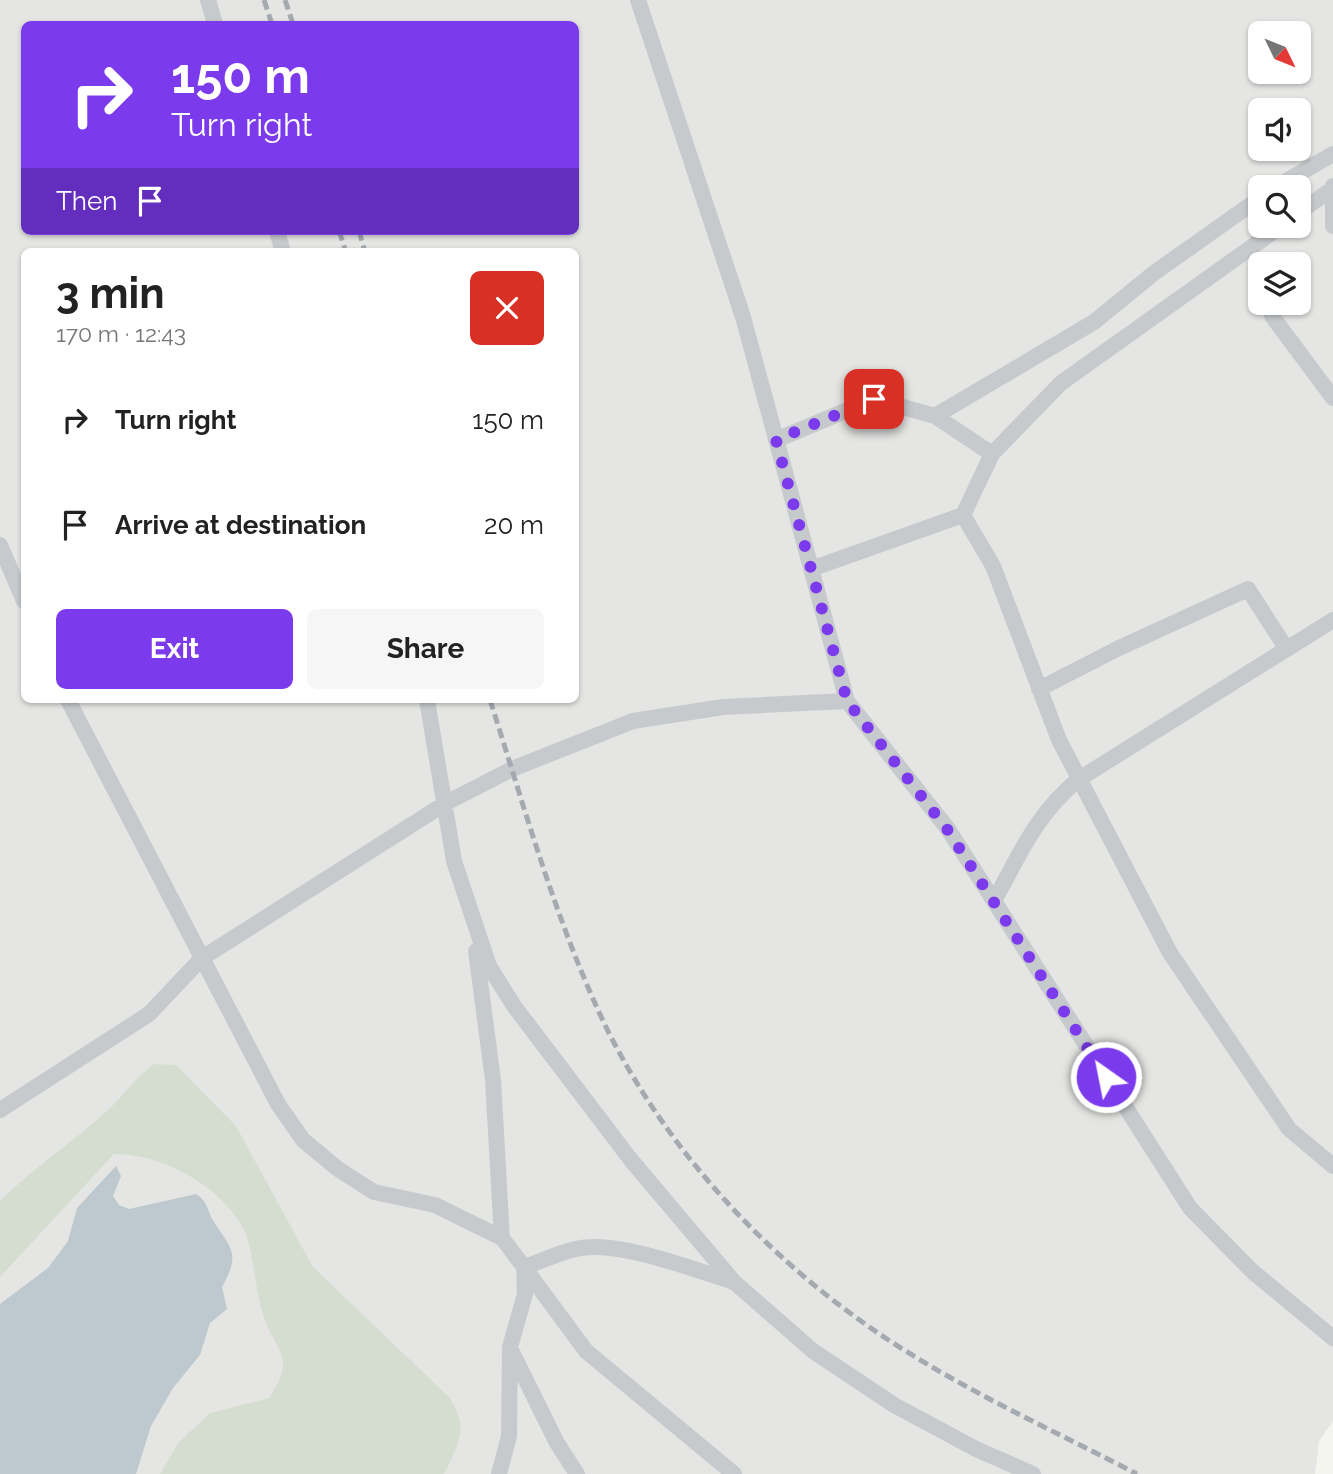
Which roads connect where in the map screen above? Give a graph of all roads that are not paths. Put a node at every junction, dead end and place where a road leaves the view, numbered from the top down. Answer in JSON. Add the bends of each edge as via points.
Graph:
{"nodes":[{"id":1,"x":208,"y":0,"type":"edge"},
{"id":2,"x":638,"y":0,"type":"edge"},
{"id":3,"x":214,"y":21,"type":"edge"},
{"id":4,"x":1333,"y":154,"type":"edge"},
{"id":5,"x":1297,"y":175,"type":"edge"},
{"id":6,"x":1332,"y":188,"type":"edge"},
{"id":7,"x":1311,"y":204,"type":"edge"},
{"id":8,"x":1248,"y":206,"type":"edge"},
{"id":9,"x":1333,"y":226,"type":"edge"},
{"id":10,"x":1264,"y":238,"type":"edge"},
{"id":11,"x":1272,"y":316,"type":"dead end"},
{"id":12,"x":1333,"y":398,"type":"edge"},
{"id":13,"x":935,"y":416,"type":"junction"},
{"id":14,"x":776,"y":440,"type":"junction"},
{"id":15,"x":992,"y":454,"type":"junction"},
{"id":16,"x":964,"y":515,"type":"junction"},
{"id":17,"x":0,"y":545,"type":"edge"},
{"id":18,"x":811,"y":569,"type":"junction"},
{"id":19,"x":21,"y":594,"type":"edge"},
{"id":20,"x":1333,"y":620,"type":"edge"},
{"id":21,"x":1286,"y":648,"type":"junction"},
{"id":22,"x":1039,"y":688,"type":"junction"},
{"id":23,"x":847,"y":701,"type":"junction"},
{"id":24,"x":70,"y":703,"type":"edge"},
{"id":25,"x":428,"y":703,"type":"edge"},
{"id":26,"x":1079,"y":779,"type":"junction"},
{"id":27,"x":446,"y":803,"type":"junction"},
{"id":28,"x":994,"y":901,"type":"junction"},
{"id":29,"x":472,"y":922,"type":"junction"},
{"id":30,"x":202,"y":958,"type":"junction"},
{"id":31,"x":0,"y":1110,"type":"edge"},
{"id":32,"x":1333,"y":1166,"type":"edge"},
{"id":33,"x":502,"y":1238,"type":"junction"},
{"id":34,"x":524,"y":1267,"type":"junction"},
{"id":35,"x":734,"y":1282,"type":"junction"},
{"id":36,"x":1333,"y":1338,"type":"edge"},
{"id":37,"x":510,"y":1347,"type":"junction"},
{"id":38,"x":499,"y":1474,"type":"edge"},
{"id":39,"x":577,"y":1474,"type":"edge"},
{"id":40,"x":734,"y":1474,"type":"edge"},
{"id":41,"x":1033,"y":1474,"type":"edge"}],
"edges":[{"from":1,"to":3,"type":"lane"},
{"from":2,"to":14,"type":"lane","via":[[743,317]]},
{"from":4,"to":5,"type":"lane"},
{"from":6,"to":7,"type":"lane"},
{"from":6,"to":9,"type":"lane"},
{"from":8,"to":13,"type":"lane","via":[[1094,321]]},
{"from":10,"to":15,"type":"lane","via":[[1061,383]]},
{"from":11,"to":12,"type":"lane"},
{"from":13,"to":14,"type":"lane","via":[[874,399]]},
{"from":13,"to":15,"type":"lane"},
{"from":14,"to":18,"type":"lane"},
{"from":15,"to":16,"type":"lane"},
{"from":16,"to":18,"type":"lane"},
{"from":16,"to":22,"type":"lane","via":[[993,565]]},
{"from":17,"to":19,"type":"lane"},
{"from":18,"to":23,"type":"lane"},
{"from":20,"to":21,"type":"lane"},
{"from":21,"to":22,"type":"lane","via":[[1248,589]]},
{"from":21,"to":26,"type":"lane"},
{"from":22,"to":26,"type":"lane"},
{"from":23,"to":27,"type":"lane","via":[[723,707],[633,721],[512,769]]},
{"from":23,"to":28,"type":"lane","via":[[947,829]]},
{"from":24,"to":30,"type":"lane"},
{"from":25,"to":27,"type":"lane"},
{"from":26,"to":28,"type":"lane","via":[[1042,814]]},
{"from":26,"to":32,"type":"lane","via":[[1170,953],[1289,1129]]},
{"from":27,"to":29,"type":"lane","via":[[454,861]]},
{"from":27,"to":30,"type":"lane"},
{"from":28,"to":36,"type":"lane","via":[[1190,1208],[1252,1270]]},
{"from":29,"to":33,"type":"lane","via":[[493,1080]]},
{"from":29,"to":35,"type":"lane","via":[[488,965],[514,1006],[631,1160]]},
{"from":30,"to":31,"type":"lane","via":[[149,1014]]},
{"from":30,"to":33,"type":"lane","via":[[278,1104],[303,1140],[338,1170],[374,1192],[435,1205]]},
{"from":33,"to":34,"type":"lane"},
{"from":34,"to":35,"type":"lane","via":[[582,1247],[611,1249],[662,1259]]},
{"from":34,"to":37,"type":"lane","via":[[525,1294]]},
{"from":34,"to":40,"type":"lane","via":[[586,1351]]},
{"from":35,"to":41,"type":"lane","via":[[813,1350],[894,1405]]},
{"from":37,"to":38,"type":"lane","via":[[509,1436]]},
{"from":37,"to":39,"type":"lane"}]}
